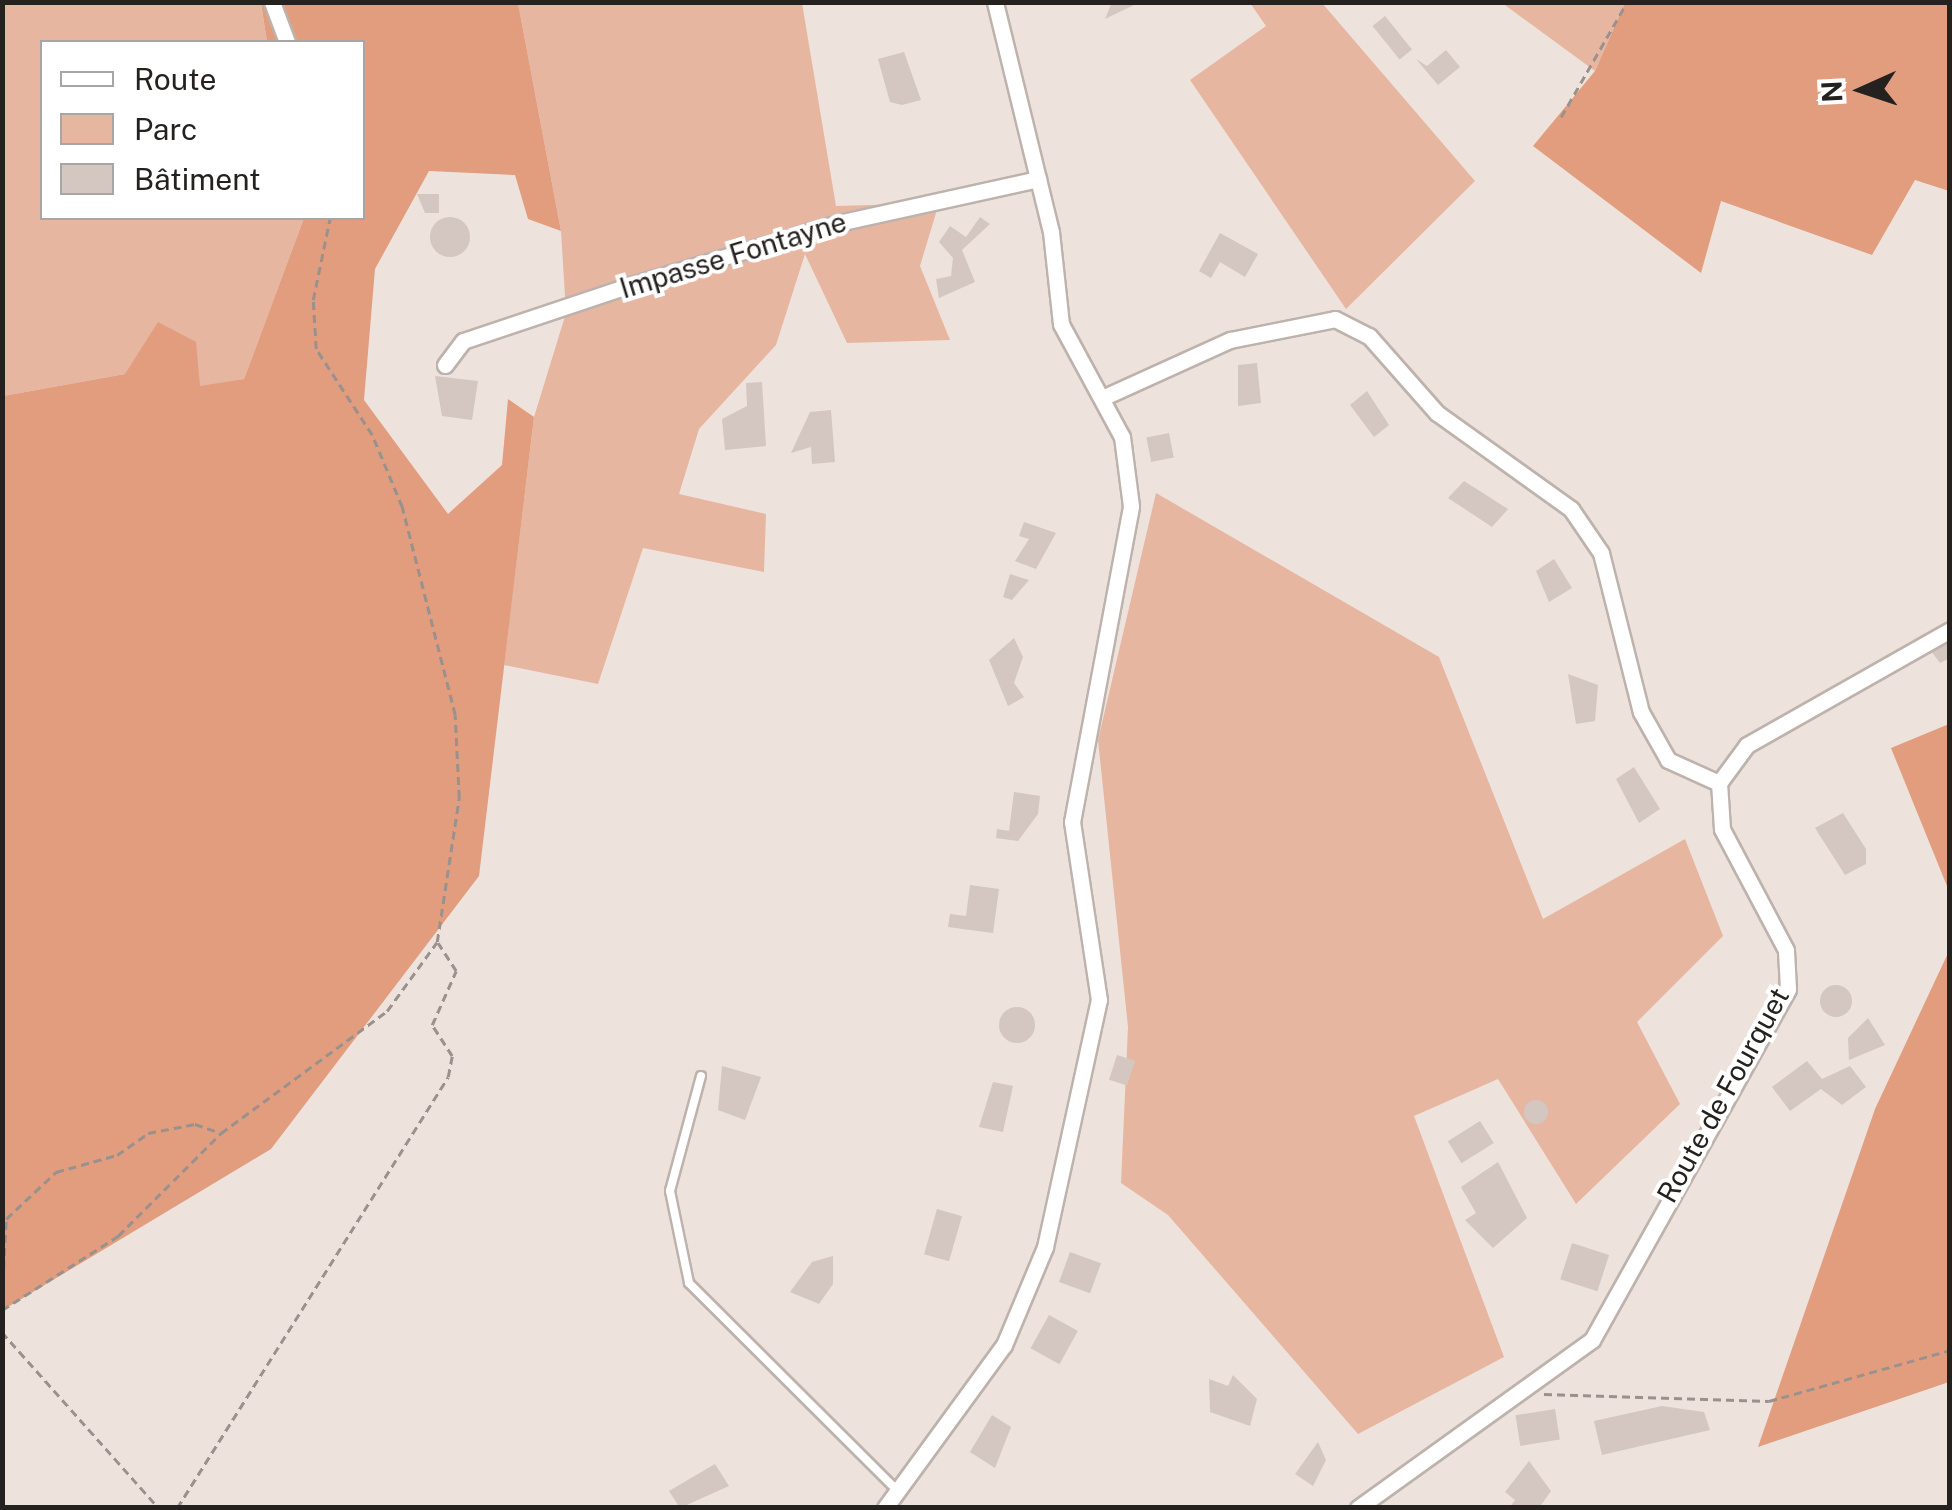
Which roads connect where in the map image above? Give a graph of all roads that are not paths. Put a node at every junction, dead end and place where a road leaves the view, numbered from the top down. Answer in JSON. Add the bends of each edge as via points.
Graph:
{"nodes":[{"id":1,"x":272,"y":2,"type":"edge"},
{"id":2,"x":995,"y":2,"type":"edge"},
{"id":3,"x":286,"y":40,"type":"edge"},
{"id":4,"x":1038,"y":178,"type":"junction"},
{"id":5,"x":445,"y":365,"type":"dead end"},
{"id":6,"x":1102,"y":398,"type":"junction"},
{"id":7,"x":1950,"y":630,"type":"edge"},
{"id":8,"x":1719,"y":783,"type":"junction"},
{"id":9,"x":701,"y":1076,"type":"dead end"},
{"id":10,"x":898,"y":1491,"type":"junction"},
{"id":11,"x":885,"y":1508,"type":"edge"},
{"id":12,"x":1358,"y":1508,"type":"edge"}],
"edges":[{"from":1,"to":3,"type":"street"},
{"from":2,"to":4,"type":"street"},
{"from":4,"to":5,"type":"street","name":"Impasse Fontayne","via":[[838,223],[621,288],[463,340]]},
{"from":4,"to":6,"type":"street","via":[[1061,324]]},
{"from":6,"to":8,"type":"street","via":[[1230,340],[1335,319],[1368,336],[1437,413],[1571,509],[1601,553],[1641,712],[1668,760]]},
{"from":6,"to":10,"type":"street","via":[[1122,437],[1131,506],[1072,822],[1098,1000],[1045,1247],[1004,1345]]},
{"from":7,"to":8,"type":"street","via":[[1747,745]]},
{"from":8,"to":12,"type":"street","name":"Route de Fourquet","via":[[1722,829],[1786,950],[1788,988],[1592,1340]]},
{"from":9,"to":10,"type":"lane","via":[[670,1191],[688,1283]]},
{"from":10,"to":11,"type":"street"}]}
